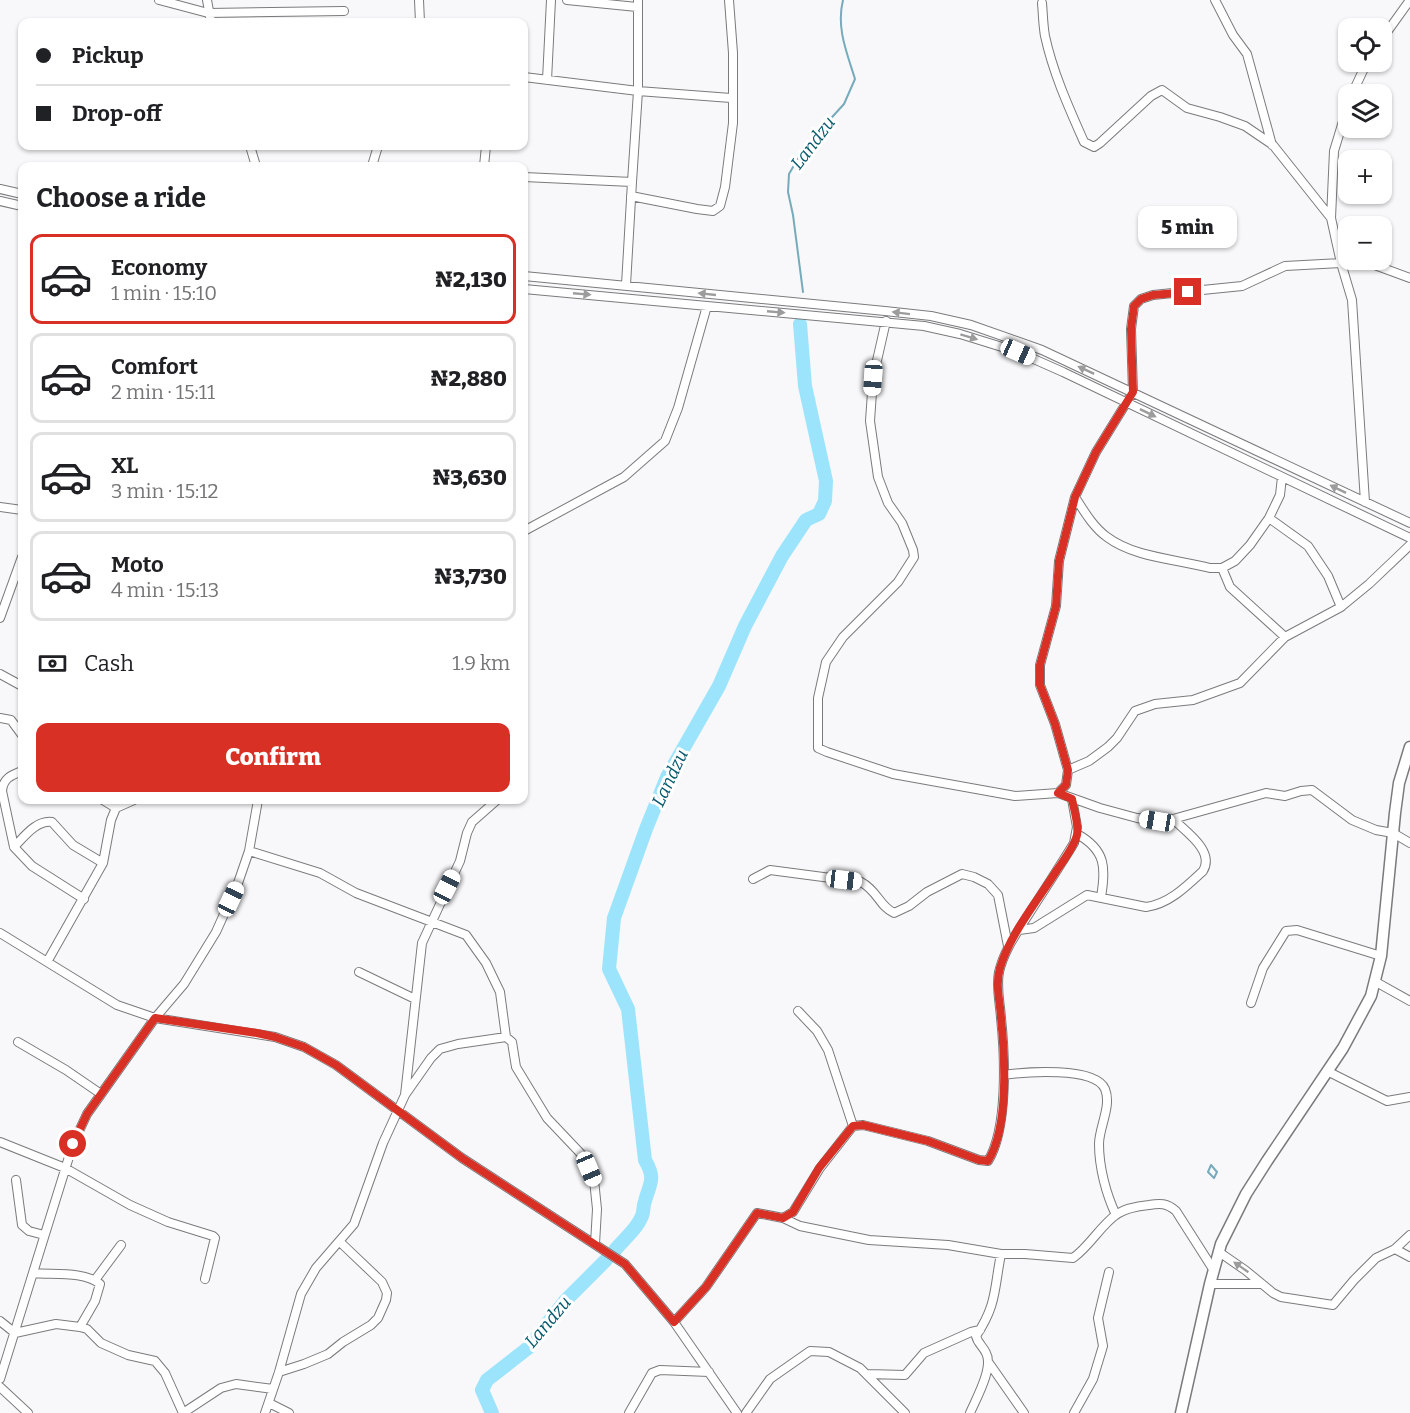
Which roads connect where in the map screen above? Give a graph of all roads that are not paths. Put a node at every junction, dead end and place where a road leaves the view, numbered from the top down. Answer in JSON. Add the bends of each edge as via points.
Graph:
{"nodes":[{"id":1,"x":159,"y":0,"type":"edge"},
{"id":2,"x":207,"y":0,"type":"edge"},
{"id":3,"x":419,"y":0,"type":"edge"},
{"id":4,"x":551,"y":0,"type":"edge"},
{"id":5,"x":567,"y":0,"type":"edge"},
{"id":6,"x":729,"y":0,"type":"edge"},
{"id":7,"x":1215,"y":0,"type":"edge"},
{"id":8,"x":1410,"y":0,"type":"edge"},
{"id":9,"x":637,"y":3,"type":"edge"},
{"id":10,"x":1042,"y":3,"type":"dead end"},
{"id":11,"x":344,"y":11,"type":"dead end"},
{"id":12,"x":208,"y":13,"type":"junction"},
{"id":13,"x":210,"y":18,"type":"edge"},
{"id":14,"x":420,"y":18,"type":"edge"},
{"id":15,"x":1392,"y":25,"type":"edge"},
{"id":16,"x":528,"y":78,"type":"edge"},
{"id":17,"x":547,"y":80,"type":"junction"},
{"id":18,"x":638,"y":91,"type":"junction"},
{"id":19,"x":731,"y":98,"type":"junction"},
{"id":20,"x":1338,"y":138,"type":"edge"},
{"id":21,"x":1273,"y":145,"type":"junction"},
{"id":22,"x":528,"y":177,"type":"edge"},
{"id":23,"x":632,"y":182,"type":"junction"},
{"id":24,"x":0,"y":189,"type":"edge"},
{"id":25,"x":18,"y":193,"type":"edge"},
{"id":26,"x":631,"y":196,"type":"junction"},
{"id":27,"x":0,"y":201,"type":"edge"},
{"id":28,"x":18,"y":205,"type":"edge"},
{"id":29,"x":1331,"y":218,"type":"junction"},
{"id":30,"x":1338,"y":247,"type":"edge"},
{"id":31,"x":1338,"y":263,"type":"edge"},
{"id":32,"x":1343,"y":270,"type":"edge"},
{"id":33,"x":1388,"y":270,"type":"edge"},
{"id":34,"x":528,"y":276,"type":"edge"},
{"id":35,"x":1410,"y":278,"type":"edge"},
{"id":36,"x":626,"y":285,"type":"junction"},
{"id":37,"x":528,"y":289,"type":"edge"},
{"id":38,"x":707,"y":306,"type":"junction"},
{"id":39,"x":886,"y":321,"type":"junction"},
{"id":40,"x":1133,"y":392,"type":"junction"},
{"id":41,"x":1128,"y":403,"type":"junction"},
{"id":42,"x":1282,"y":477,"type":"junction"},
{"id":43,"x":1075,"y":497,"type":"junction"},
{"id":44,"x":1365,"y":502,"type":"junction"},
{"id":45,"x":0,"y":507,"type":"edge"},
{"id":46,"x":18,"y":509,"type":"edge"},
{"id":47,"x":1269,"y":518,"type":"junction"},
{"id":48,"x":1410,"y":523,"type":"edge"},
{"id":49,"x":528,"y":529,"type":"edge"},
{"id":50,"x":1410,"y":538,"type":"edge"},
{"id":51,"x":1410,"y":545,"type":"edge"},
{"id":52,"x":18,"y":568,"type":"edge"},
{"id":53,"x":1222,"y":568,"type":"junction"},
{"id":54,"x":1341,"y":607,"type":"junction"},
{"id":55,"x":0,"y":618,"type":"edge"},
{"id":56,"x":1285,"y":637,"type":"junction"},
{"id":57,"x":0,"y":674,"type":"edge"},
{"id":58,"x":18,"y":684,"type":"edge"},
{"id":59,"x":0,"y":718,"type":"edge"},
{"id":60,"x":18,"y":730,"type":"edge"},
{"id":61,"x":1410,"y":747,"type":"edge"},
{"id":62,"x":1068,"y":770,"type":"junction"},
{"id":63,"x":18,"y":773,"type":"edge"},
{"id":64,"x":1058,"y":793,"type":"junction"},
{"id":65,"x":1072,"y":799,"type":"junction"},
{"id":66,"x":110,"y":804,"type":"edge"},
{"id":67,"x":125,"y":804,"type":"edge"},
{"id":68,"x":257,"y":804,"type":"edge"},
{"id":69,"x":492,"y":804,"type":"edge"},
{"id":70,"x":116,"y":808,"type":"junction"},
{"id":71,"x":1173,"y":819,"type":"junction"},
{"id":72,"x":1077,"y":834,"type":"junction"},
{"id":73,"x":1392,"y":834,"type":"junction"},
{"id":74,"x":1410,"y":843,"type":"edge"},
{"id":75,"x":14,"y":847,"type":"junction"},
{"id":76,"x":249,"y":851,"type":"junction"},
{"id":77,"x":103,"y":863,"type":"junction"},
{"id":78,"x":753,"y":879,"type":"dead end"},
{"id":79,"x":1101,"y":897,"type":"junction"},
{"id":80,"x":84,"y":899,"type":"junction"},
{"id":81,"x":432,"y":921,"type":"junction"},
{"id":82,"x":1019,"y":930,"type":"junction"},
{"id":83,"x":0,"y":933,"type":"edge"},
{"id":84,"x":1008,"y":946,"type":"junction"},
{"id":85,"x":1381,"y":956,"type":"junction"},
{"id":86,"x":47,"y":962,"type":"junction"},
{"id":87,"x":359,"y":972,"type":"dead end"},
{"id":88,"x":1376,"y":982,"type":"junction"},
{"id":89,"x":415,"y":999,"type":"junction"},
{"id":90,"x":1410,"y":1001,"type":"edge"},
{"id":91,"x":1251,"y":1003,"type":"dead end"},
{"id":92,"x":798,"y":1011,"type":"dead end"},
{"id":93,"x":155,"y":1018,"type":"junction"},
{"id":94,"x":506,"y":1037,"type":"junction"},
{"id":95,"x":18,"y":1042,"type":"dead end"},
{"id":96,"x":1327,"y":1071,"type":"junction"},
{"id":97,"x":1004,"y":1076,"type":"junction"},
{"id":98,"x":101,"y":1094,"type":"junction"},
{"id":99,"x":405,"y":1095,"type":"junction"},
{"id":100,"x":1410,"y":1097,"type":"edge"},
{"id":101,"x":398,"y":1110,"type":"junction"},
{"id":102,"x":853,"y":1126,"type":"junction"},
{"id":103,"x":0,"y":1142,"type":"edge"},
{"id":104,"x":64,"y":1168,"type":"junction"},
{"id":105,"x":16,"y":1180,"type":"dead end"},
{"id":106,"x":1116,"y":1215,"type":"junction"},
{"id":107,"x":783,"y":1218,"type":"junction"},
{"id":108,"x":44,"y":1235,"type":"junction"},
{"id":109,"x":1410,"y":1235,"type":"edge"},
{"id":110,"x":340,"y":1242,"type":"junction"},
{"id":111,"x":595,"y":1244,"type":"junction"},
{"id":112,"x":121,"y":1245,"type":"dead end"},
{"id":113,"x":1395,"y":1249,"type":"junction"},
{"id":114,"x":1219,"y":1252,"type":"junction"},
{"id":115,"x":1001,"y":1254,"type":"junction"},
{"id":116,"x":1410,"y":1257,"type":"edge"},
{"id":117,"x":1213,"y":1269,"type":"junction"},
{"id":118,"x":1109,"y":1272,"type":"dead end"},
{"id":119,"x":33,"y":1273,"type":"junction"},
{"id":120,"x":205,"y":1279,"type":"dead end"},
{"id":121,"x":95,"y":1280,"type":"junction"},
{"id":122,"x":1210,"y":1284,"type":"junction"},
{"id":123,"x":1262,"y":1284,"type":"junction"},
{"id":124,"x":0,"y":1321,"type":"edge"},
{"id":125,"x":674,"y":1322,"type":"junction"},
{"id":126,"x":80,"y":1327,"type":"junction"},
{"id":127,"x":980,"y":1330,"type":"junction"},
{"id":128,"x":15,"y":1333,"type":"junction"},
{"id":129,"x":989,"y":1363,"type":"junction"},
{"id":130,"x":279,"y":1372,"type":"junction"},
{"id":131,"x":709,"y":1372,"type":"junction"},
{"id":132,"x":867,"y":1374,"type":"junction"},
{"id":133,"x":0,"y":1379,"type":"edge"},
{"id":134,"x":0,"y":1388,"type":"edge"},
{"id":135,"x":273,"y":1389,"type":"junction"},
{"id":136,"x":269,"y":1403,"type":"junction"},
{"id":137,"x":28,"y":1413,"type":"edge"},
{"id":138,"x":183,"y":1413,"type":"edge"},
{"id":139,"x":265,"y":1413,"type":"edge"},
{"id":140,"x":289,"y":1413,"type":"edge"},
{"id":141,"x":629,"y":1413,"type":"edge"},
{"id":142,"x":737,"y":1413,"type":"edge"},
{"id":143,"x":746,"y":1413,"type":"edge"},
{"id":144,"x":905,"y":1413,"type":"edge"},
{"id":145,"x":970,"y":1413,"type":"edge"},
{"id":146,"x":1024,"y":1413,"type":"edge"},
{"id":147,"x":1074,"y":1413,"type":"edge"},
{"id":148,"x":1181,"y":1413,"type":"edge"}],
"edges":[{"from":1,"to":12,"type":"street"},
{"from":2,"to":12,"type":"street"},
{"from":3,"to":14,"type":"street"},
{"from":4,"to":17,"type":"street"},
{"from":5,"to":9,"type":"street"},
{"from":6,"to":19,"type":"street"},
{"from":7,"to":21,"type":"street","via":[[1247,54]]},
{"from":8,"to":15,"type":"street"},
{"from":9,"to":18,"type":"street"},
{"from":10,"to":21,"type":"street","via":[[1052,61],[1089,146],[1100,143],[1162,90],[1187,108],[1245,126]]},
{"from":11,"to":12,"type":"street"},
{"from":12,"to":13,"type":"street"},
{"from":16,"to":17,"type":"street"},
{"from":17,"to":18,"type":"street"},
{"from":18,"to":19,"type":"street"},
{"from":18,"to":23,"type":"street"},
{"from":19,"to":26,"type":"street","via":[[733,123],[720,206],[713,211]]},
{"from":20,"to":29,"type":"street"},
{"from":21,"to":29,"type":"street"},
{"from":22,"to":23,"type":"street"},
{"from":23,"to":26,"type":"street"},
{"from":24,"to":25,"type":"street"},
{"from":26,"to":36,"type":"street"},
{"from":27,"to":28,"type":"street"},
{"from":29,"to":30,"type":"street"},
{"from":31,"to":40,"type":"street","via":[[1285,266],[1242,285],[1141,299],[1134,306],[1131,329]]},
{"from":32,"to":44,"type":"street","via":[[1352,300]]},
{"from":33,"to":35,"type":"street"},
{"from":34,"to":36,"type":"street"},
{"from":40,"to":36,"type":"street","one_way":true,"via":[[1004,335],[931,316]]},
{"from":37,"to":38,"type":"street","one_way":true},
{"from":38,"to":39,"type":"street","one_way":true},
{"from":38,"to":49,"type":"street","via":[[665,441],[624,477]]},
{"from":39,"to":41,"type":"street","one_way":true,"via":[[960,334],[1018,352]]},
{"from":39,"to":64,"type":"street","via":[[873,378],[870,421],[878,477],[888,503],[902,523],[914,557],[898,582],[843,637],[826,662],[818,698],[818,748],[905,776],[1016,796]]},
{"from":40,"to":41,"type":"street"},
{"from":44,"to":40,"type":"street","one_way":true},
{"from":41,"to":42,"type":"street","one_way":true},
{"from":41,"to":43,"type":"street","via":[[1096,452]]},
{"from":42,"to":47,"type":"street","via":[[1280,495]]},
{"from":42,"to":50,"type":"street"},
{"from":43,"to":53,"type":"street","via":[[1089,520],[1125,549]]},
{"from":43,"to":62,"type":"street","via":[[1059,561],[1056,606],[1040,665],[1040,685]]},
{"from":44,"to":48,"type":"street"},
{"from":45,"to":46,"type":"street"},
{"from":47,"to":53,"type":"street","via":[[1235,561]]},
{"from":47,"to":54,"type":"street","via":[[1308,546],[1328,576]]},
{"from":51,"to":54,"type":"street"},
{"from":52,"to":55,"type":"street"},
{"from":53,"to":56,"type":"street","via":[[1230,587]]},
{"from":54,"to":56,"type":"street"},
{"from":56,"to":62,"type":"street","via":[[1240,683],[1193,700],[1155,704],[1135,711],[1108,747]]},
{"from":57,"to":58,"type":"street"},
{"from":59,"to":60,"type":"street","via":[[11,720]]},
{"from":61,"to":73,"type":"main road"},
{"from":62,"to":64,"type":"street","via":[[1066,785]]},
{"from":63,"to":75,"type":"street","via":[[2,785]]},
{"from":64,"to":65,"type":"street"},
{"from":65,"to":71,"type":"street","via":[[1137,818]]},
{"from":65,"to":72,"type":"street"},
{"from":66,"to":70,"type":"street"},
{"from":67,"to":70,"type":"street"},
{"from":68,"to":76,"type":"street"},
{"from":69,"to":81,"type":"street","via":[[466,833],[460,861]]},
{"from":70,"to":77,"type":"street"},
{"from":71,"to":73,"type":"street","via":[[1266,793],[1285,796],[1311,790],[1352,820]]},
{"from":71,"to":79,"type":"street","via":[[1202,848],[1207,858],[1203,871],[1171,898],[1154,906],[1140,907]]},
{"from":72,"to":79,"type":"street","via":[[1094,847],[1102,860],[1105,876]]},
{"from":72,"to":82,"type":"street"},
{"from":73,"to":74,"type":"street"},
{"from":73,"to":85,"type":"main road"},
{"from":75,"to":77,"type":"street","via":[[32,828],[52,822],[73,845]]},
{"from":75,"to":80,"type":"street","via":[[32,866]]},
{"from":76,"to":81,"type":"street","via":[[320,873],[356,892]]},
{"from":76,"to":93,"type":"street","via":[[216,932],[184,984]]},
{"from":77,"to":80,"type":"street"},
{"from":78,"to":84,"type":"street","via":[[770,870],[861,882],[894,913],[962,874],[974,877],[998,895]]},
{"from":79,"to":82,"type":"street","via":[[1080,898],[1034,928]]},
{"from":80,"to":86,"type":"street"},
{"from":81,"to":89,"type":"street","via":[[422,943]]},
{"from":81,"to":94,"type":"street","via":[[466,935],[486,963],[500,992]]},
{"from":82,"to":84,"type":"street"},
{"from":83,"to":86,"type":"street"},
{"from":84,"to":97,"type":"street","via":[[997,987]]},
{"from":85,"to":88,"type":"main road"},
{"from":85,"to":91,"type":"street","via":[[1296,930],[1286,931],[1263,968]]},
{"from":86,"to":93,"type":"street","via":[[117,1005]]},
{"from":87,"to":89,"type":"street"},
{"from":88,"to":90,"type":"street"},
{"from":88,"to":96,"type":"main road","via":[[1360,1018]]},
{"from":89,"to":99,"type":"street"},
{"from":92,"to":102,"type":"street","via":[[828,1050]]},
{"from":93,"to":98,"type":"street"},
{"from":93,"to":101,"type":"street","via":[[257,1033],[304,1047]]},
{"from":94,"to":99,"type":"street","via":[[440,1049]]},
{"from":94,"to":111,"type":"street","via":[[512,1042],[516,1067],[547,1118],[584,1157],[594,1180]]},
{"from":95,"to":98,"type":"street"},
{"from":96,"to":100,"type":"street","via":[[1387,1101]]},
{"from":96,"to":114,"type":"main road","via":[[1262,1169]]},
{"from":97,"to":102,"type":"street","via":[[1001,1128],[988,1161],[928,1141]]},
{"from":97,"to":106,"type":"street","via":[[1051,1071],[1078,1075],[1102,1085],[1107,1099],[1099,1145],[1109,1201]]},
{"from":98,"to":104,"type":"street","via":[[87,1114]]},
{"from":99,"to":101,"type":"street"},
{"from":101,"to":110,"type":"street","via":[[354,1224]]},
{"from":101,"to":111,"type":"street","via":[[462,1158]]},
{"from":102,"to":107,"type":"street","via":[[819,1168],[793,1212]]},
{"from":103,"to":104,"type":"street"},
{"from":104,"to":108,"type":"street"},
{"from":104,"to":120,"type":"street","via":[[130,1205],[213,1236]]},
{"from":105,"to":108,"type":"street","via":[[22,1225]]},
{"from":106,"to":115,"type":"street","via":[[1072,1258]]},
{"from":106,"to":117,"type":"street","via":[[1146,1205],[1170,1206]]},
{"from":107,"to":115,"type":"street","via":[[800,1226],[869,1240],[948,1245]]},
{"from":107,"to":125,"type":"street","via":[[757,1213],[706,1287]]},
{"from":108,"to":119,"type":"street"},
{"from":109,"to":113,"type":"street"},
{"from":110,"to":130,"type":"street","via":[[316,1268],[301,1294]]},
{"from":110,"to":130,"type":"street","via":[[382,1282],[387,1293],[378,1318],[328,1354]]},
{"from":111,"to":125,"type":"street","via":[[625,1264]]},
{"from":112,"to":121,"type":"street"},
{"from":113,"to":116,"type":"street"},
{"from":113,"to":123,"type":"street","via":[[1376,1258],[1333,1305],[1281,1297]]},
{"from":114,"to":117,"type":"main road"},
{"from":123,"to":114,"type":"street","one_way":true},
{"from":115,"to":127,"type":"street","via":[[994,1304]]},
{"from":117,"to":122,"type":"main road"},
{"from":118,"to":147,"type":"street","via":[[1098,1318],[1102,1346],[1093,1379]]},
{"from":119,"to":121,"type":"street"},
{"from":119,"to":128,"type":"street"},
{"from":121,"to":126,"type":"street","via":[[100,1289]]},
{"from":122,"to":123,"type":"street"},
{"from":122,"to":148,"type":"main road"},
{"from":124,"to":128,"type":"street"},
{"from":125,"to":131,"type":"street"},
{"from":126,"to":128,"type":"street","via":[[56,1324]]},
{"from":126,"to":138,"type":"street","via":[[101,1343],[154,1361],[165,1373]]},
{"from":127,"to":129,"type":"street","via":[[976,1336]]},
{"from":127,"to":132,"type":"street","via":[[924,1353],[905,1375]]},
{"from":128,"to":133,"type":"street"},
{"from":129,"to":145,"type":"street"},
{"from":129,"to":146,"type":"street"},
{"from":130,"to":135,"type":"street"},
{"from":131,"to":141,"type":"street","via":[[652,1373]]},
{"from":131,"to":142,"type":"street"},
{"from":132,"to":143,"type":"street","via":[[829,1352],[810,1351],[770,1379]]},
{"from":132,"to":144,"type":"street"},
{"from":134,"to":137,"type":"street"},
{"from":135,"to":136,"type":"street"},
{"from":135,"to":138,"type":"street","via":[[236,1384],[221,1388]]},
{"from":136,"to":139,"type":"street"},
{"from":136,"to":140,"type":"street"}]}
